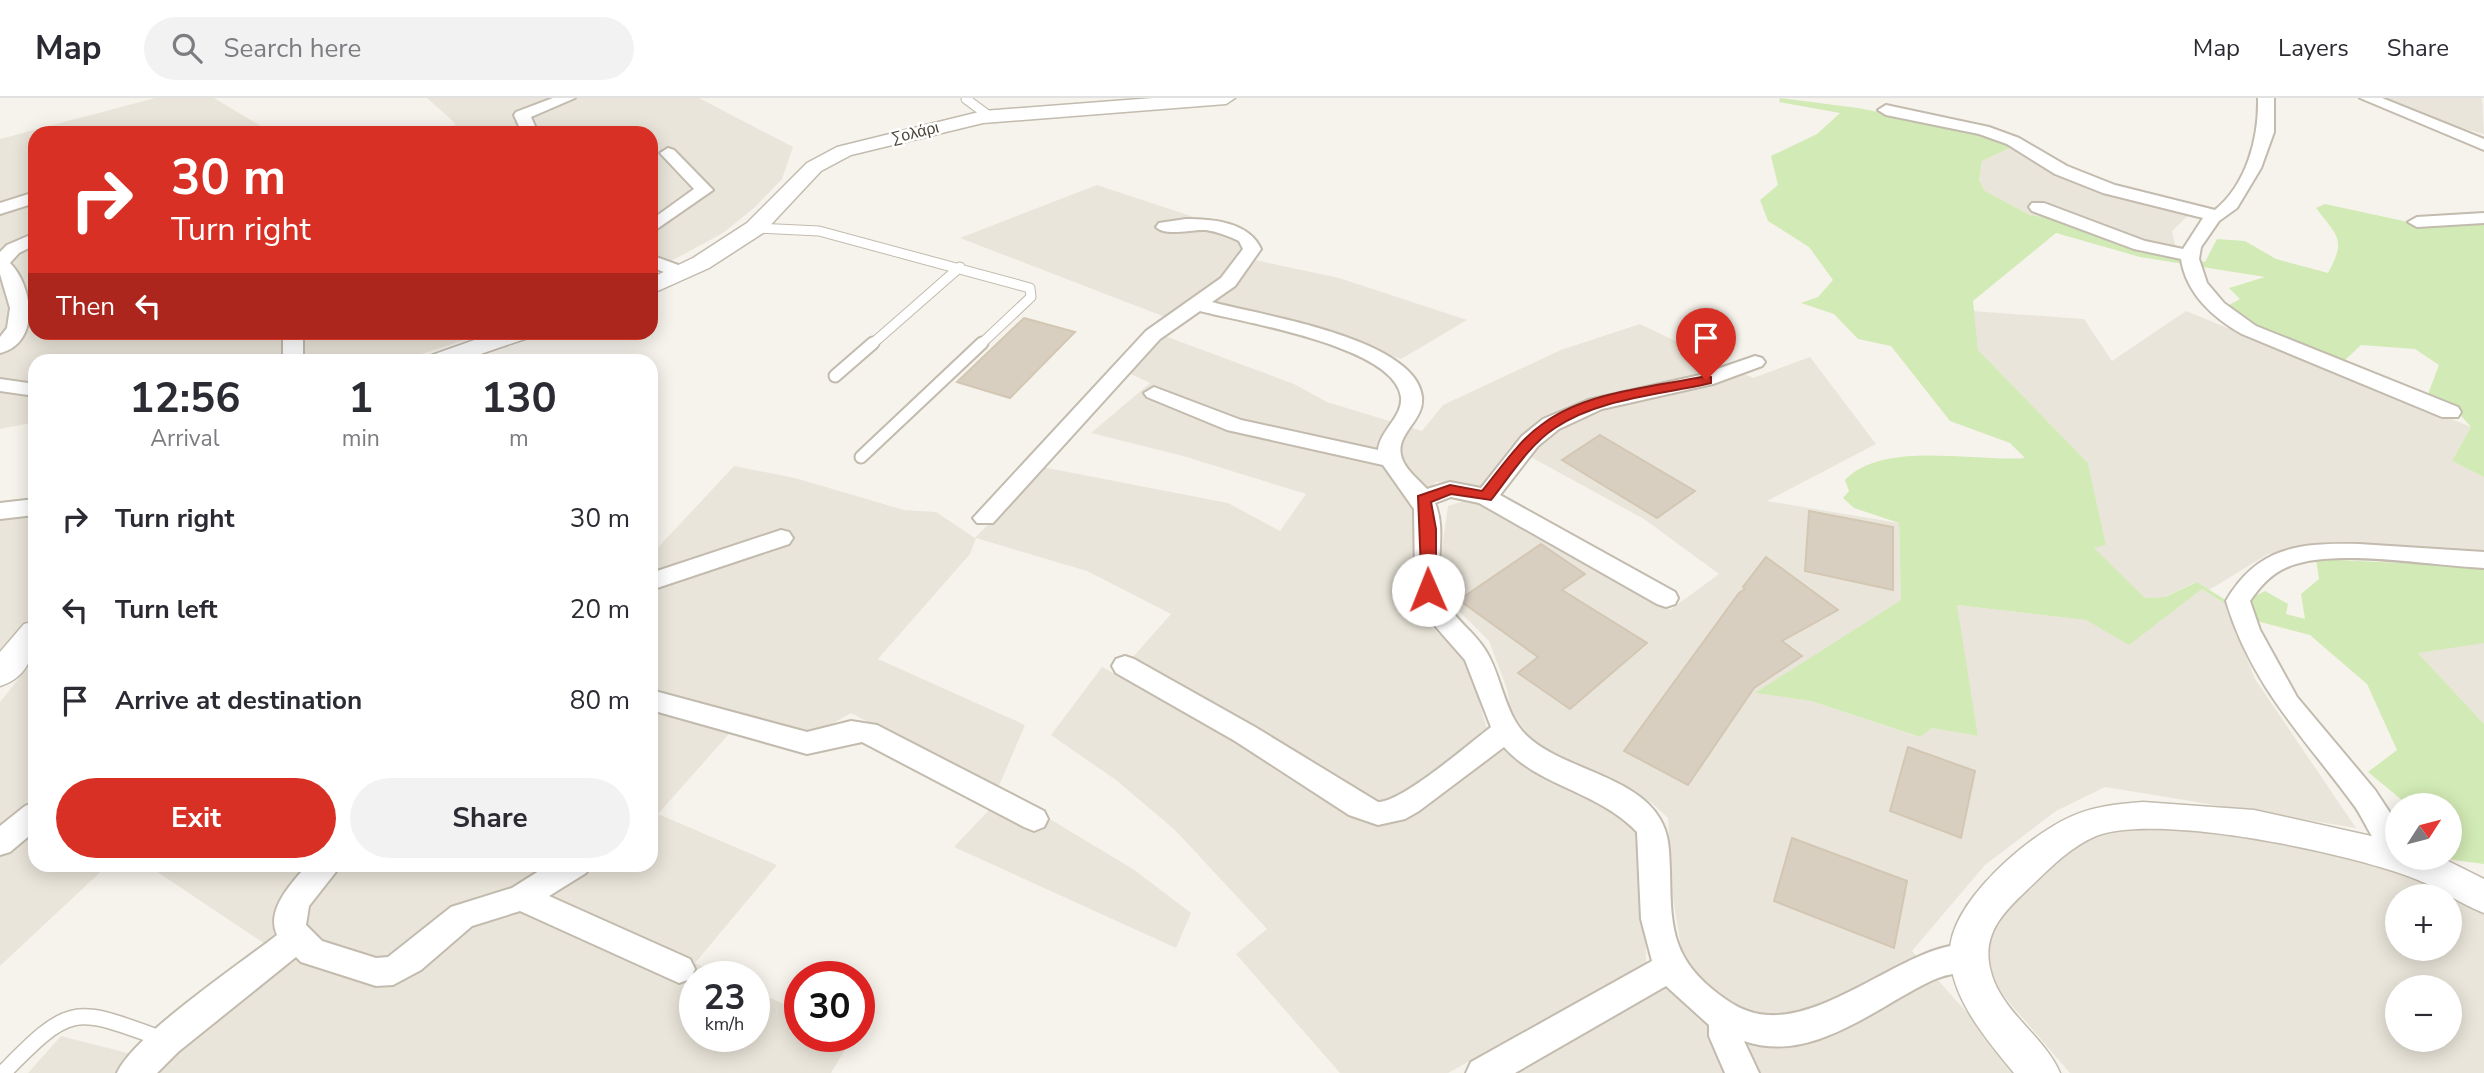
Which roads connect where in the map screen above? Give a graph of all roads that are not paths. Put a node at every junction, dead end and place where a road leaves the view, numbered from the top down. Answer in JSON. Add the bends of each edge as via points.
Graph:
{"nodes":[{"id":1,"x":567,"y":98,"type":"edge"},
{"id":2,"x":1226,"y":98,"type":"edge"},
{"id":3,"x":2266,"y":98,"type":"edge"},
{"id":4,"x":2368,"y":98,"type":"edge"},
{"id":5,"x":967,"y":99,"type":"edge"},
{"id":6,"x":1886,"y":110,"type":"dead end"},
{"id":7,"x":989,"y":116,"type":"junction"},
{"id":8,"x":527,"y":126,"type":"edge"},
{"id":9,"x":2484,"y":145,"type":"edge"},
{"id":10,"x":668,"y":153,"type":"dead end"},
{"id":11,"x":28,"y":199,"type":"edge"},
{"id":12,"x":2038,"y":207,"type":"dead end"},
{"id":13,"x":0,"y":209,"type":"edge"},
{"id":14,"x":2214,"y":216,"type":"junction"},
{"id":15,"x":2484,"y":218,"type":"edge"},
{"id":16,"x":2417,"y":222,"type":"dead end"},
{"id":17,"x":658,"y":223,"type":"edge"},
{"id":18,"x":1164,"y":227,"type":"dead end"},
{"id":19,"x":755,"y":228,"type":"junction"},
{"id":20,"x":28,"y":241,"type":"edge"},
{"id":21,"x":2190,"y":256,"type":"junction"},
{"id":22,"x":0,"y":263,"type":"edge"},
{"id":23,"x":658,"y":264,"type":"edge"},
{"id":24,"x":960,"y":267,"type":"junction"},
{"id":25,"x":682,"y":273,"type":"junction"},
{"id":26,"x":658,"y":284,"type":"edge"},
{"id":27,"x":1199,"y":305,"type":"junction"},
{"id":28,"x":499,"y":340,"type":"edge"},
{"id":29,"x":0,"y":347,"type":"edge"},
{"id":30,"x":458,"y":354,"type":"edge"},
{"id":31,"x":1755,"y":362,"type":"dead end"},
{"id":32,"x":835,"y":376,"type":"dead end"},
{"id":33,"x":0,"y":385,"type":"edge"},
{"id":34,"x":28,"y":389,"type":"edge"},
{"id":35,"x":1154,"y":393,"type":"dead end"},
{"id":36,"x":2450,"y":412,"type":"dead end"},
{"id":37,"x":861,"y":457,"type":"dead end"},
{"id":38,"x":1391,"y":460,"type":"junction"},
{"id":39,"x":1486,"y":497,"type":"junction"},
{"id":40,"x":1423,"y":499,"type":"junction"},
{"id":41,"x":28,"y":508,"type":"edge"},
{"id":42,"x":0,"y":511,"type":"edge"},
{"id":43,"x":985,"y":518,"type":"dead end"},
{"id":44,"x":781,"y":538,"type":"dead end"},
{"id":45,"x":2484,"y":560,"type":"edge"},
{"id":46,"x":658,"y":580,"type":"edge"},
{"id":47,"x":1666,"y":598,"type":"dead end"},
{"id":48,"x":28,"y":640,"type":"edge"},
{"id":49,"x":1125,"y":666,"type":"dead end"},
{"id":50,"x":0,"y":674,"type":"edge"},
{"id":51,"x":658,"y":701,"type":"edge"},
{"id":52,"x":1505,"y":731,"type":"junction"},
{"id":53,"x":1034,"y":819,"type":"dead end"},
{"id":54,"x":28,"y":820,"type":"edge"},
{"id":55,"x":2385,"y":830,"type":"edge"},
{"id":56,"x":0,"y":843,"type":"edge"},
{"id":57,"x":2385,"y":853,"type":"edge"},
{"id":58,"x":2434,"y":870,"type":"edge"},
{"id":59,"x":320,"y":872,"type":"edge"},
{"id":60,"x":563,"y":872,"type":"edge"},
{"id":61,"x":2484,"y":897,"type":"edge"},
{"id":62,"x":521,"y":898,"type":"junction"},
{"id":63,"x":297,"y":938,"type":"junction"},
{"id":64,"x":1969,"y":957,"type":"junction"},
{"id":65,"x":1671,"y":967,"type":"junction"},
{"id":66,"x":679,"y":969,"type":"edge"},
{"id":67,"x":1726,"y":1018,"type":"junction"},
{"id":68,"x":166,"y":1041,"type":"junction"},
{"id":69,"x":3,"y":1073,"type":"edge"},
{"id":70,"x":134,"y":1073,"type":"edge"},
{"id":71,"x":1483,"y":1073,"type":"edge"},
{"id":72,"x":1742,"y":1073,"type":"edge"},
{"id":73,"x":2040,"y":1073,"type":"edge"}],
"edges":[{"from":1,"to":8,"type":"street","via":[[522,115]]},
{"from":2,"to":7,"type":"street","name":"Σολάρι"},
{"from":3,"to":14,"type":"street","via":[[2266,132],[2260,153],[2225,214]]},
{"from":4,"to":9,"type":"street"},
{"from":5,"to":7,"type":"lane"},
{"from":6,"to":14,"type":"street","via":[[1994,134],[2061,170],[2109,189]]},
{"from":7,"to":19,"type":"street","name":"Σολάρι","via":[[832,156],[806,175]]},
{"from":10,"to":17,"type":"street","via":[[704,190]]},
{"from":11,"to":13,"type":"street"},
{"from":12,"to":21,"type":"street","via":[[2140,246]]},
{"from":14,"to":21,"type":"street"},
{"from":15,"to":16,"type":"street"},
{"from":18,"to":27,"type":"street","via":[[1212,226],[1242,236],[1252,246],[1228,282]]},
{"from":19,"to":24,"type":"lane","via":[[819,231]]},
{"from":19,"to":25,"type":"street","name":"Σολάρι"},
{"from":20,"to":22,"type":"street","via":[[13,248]]},
{"from":21,"to":36,"type":"street","via":[[2198,282],[2219,312],[2232,321]]},
{"from":22,"to":29,"type":"street","via":[[13,277],[18,306],[17,327]]},
{"from":23,"to":25,"type":"street"},
{"from":24,"to":32,"type":"lane"},
{"from":24,"to":37,"type":"lane","via":[[1030,288],[1031,297]]},
{"from":25,"to":26,"type":"street","name":"Σολάρι"},
{"from":27,"to":38,"type":"street","via":[[1313,335],[1388,364],[1406,384],[1411,405],[1390,441]]},
{"from":27,"to":43,"type":"street","via":[[1153,335]]},
{"from":28,"to":30,"type":"street"},
{"from":31,"to":39,"type":"street","via":[[1706,380],[1595,404],[1551,424],[1531,441]]},
{"from":33,"to":34,"type":"street"},
{"from":35,"to":38,"type":"street","via":[[1234,425]]},
{"from":38,"to":40,"type":"street"},
{"from":39,"to":40,"type":"street","via":[[1450,489]]},
{"from":39,"to":47,"type":"street"},
{"from":40,"to":52,"type":"street","via":[[1429,529],[1428,590],[1440,616],[1475,655]]},
{"from":41,"to":42,"type":"street"},
{"from":44,"to":46,"type":"street"},
{"from":45,"to":55,"type":"street","via":[[2303,554],[2266,569],[2238,601],[2242,619],[2288,705],[2365,798]]},
{"from":48,"to":50,"type":"street"},
{"from":49,"to":52,"type":"street","via":[[1373,813],[1386,815],[1406,806]]},
{"from":51,"to":53,"type":"street","via":[[807,743],[845,731],[867,732]]},
{"from":52,"to":65,"type":"street","via":[[1534,756],[1649,822],[1654,838],[1659,933]]},
{"from":54,"to":56,"type":"street"},
{"from":57,"to":64,"type":"street","via":[[2240,824],[2185,818],[2107,819],[2065,837],[1998,895],[1973,928]]},
{"from":58,"to":61,"type":"street"},
{"from":59,"to":63,"type":"street","via":[[295,901],[290,929]]},
{"from":60,"to":62,"type":"street"},
{"from":62,"to":63,"type":"street","via":[[462,916],[402,966],[385,972],[312,952]]},
{"from":62,"to":66,"type":"street"},
{"from":63,"to":68,"type":"street"},
{"from":64,"to":67,"type":"street","via":[[1925,966],[1849,1010],[1808,1026],[1758,1031]]},
{"from":64,"to":73,"type":"street","via":[[1977,986],[1991,1010]]},
{"from":65,"to":67,"type":"street","via":[[1696,996]]},
{"from":65,"to":71,"type":"street"},
{"from":67,"to":72,"type":"street","via":[[1725,1036]]},
{"from":68,"to":69,"type":"lane","via":[[82,1013],[54,1023]]},
{"from":68,"to":70,"type":"street"}]}
